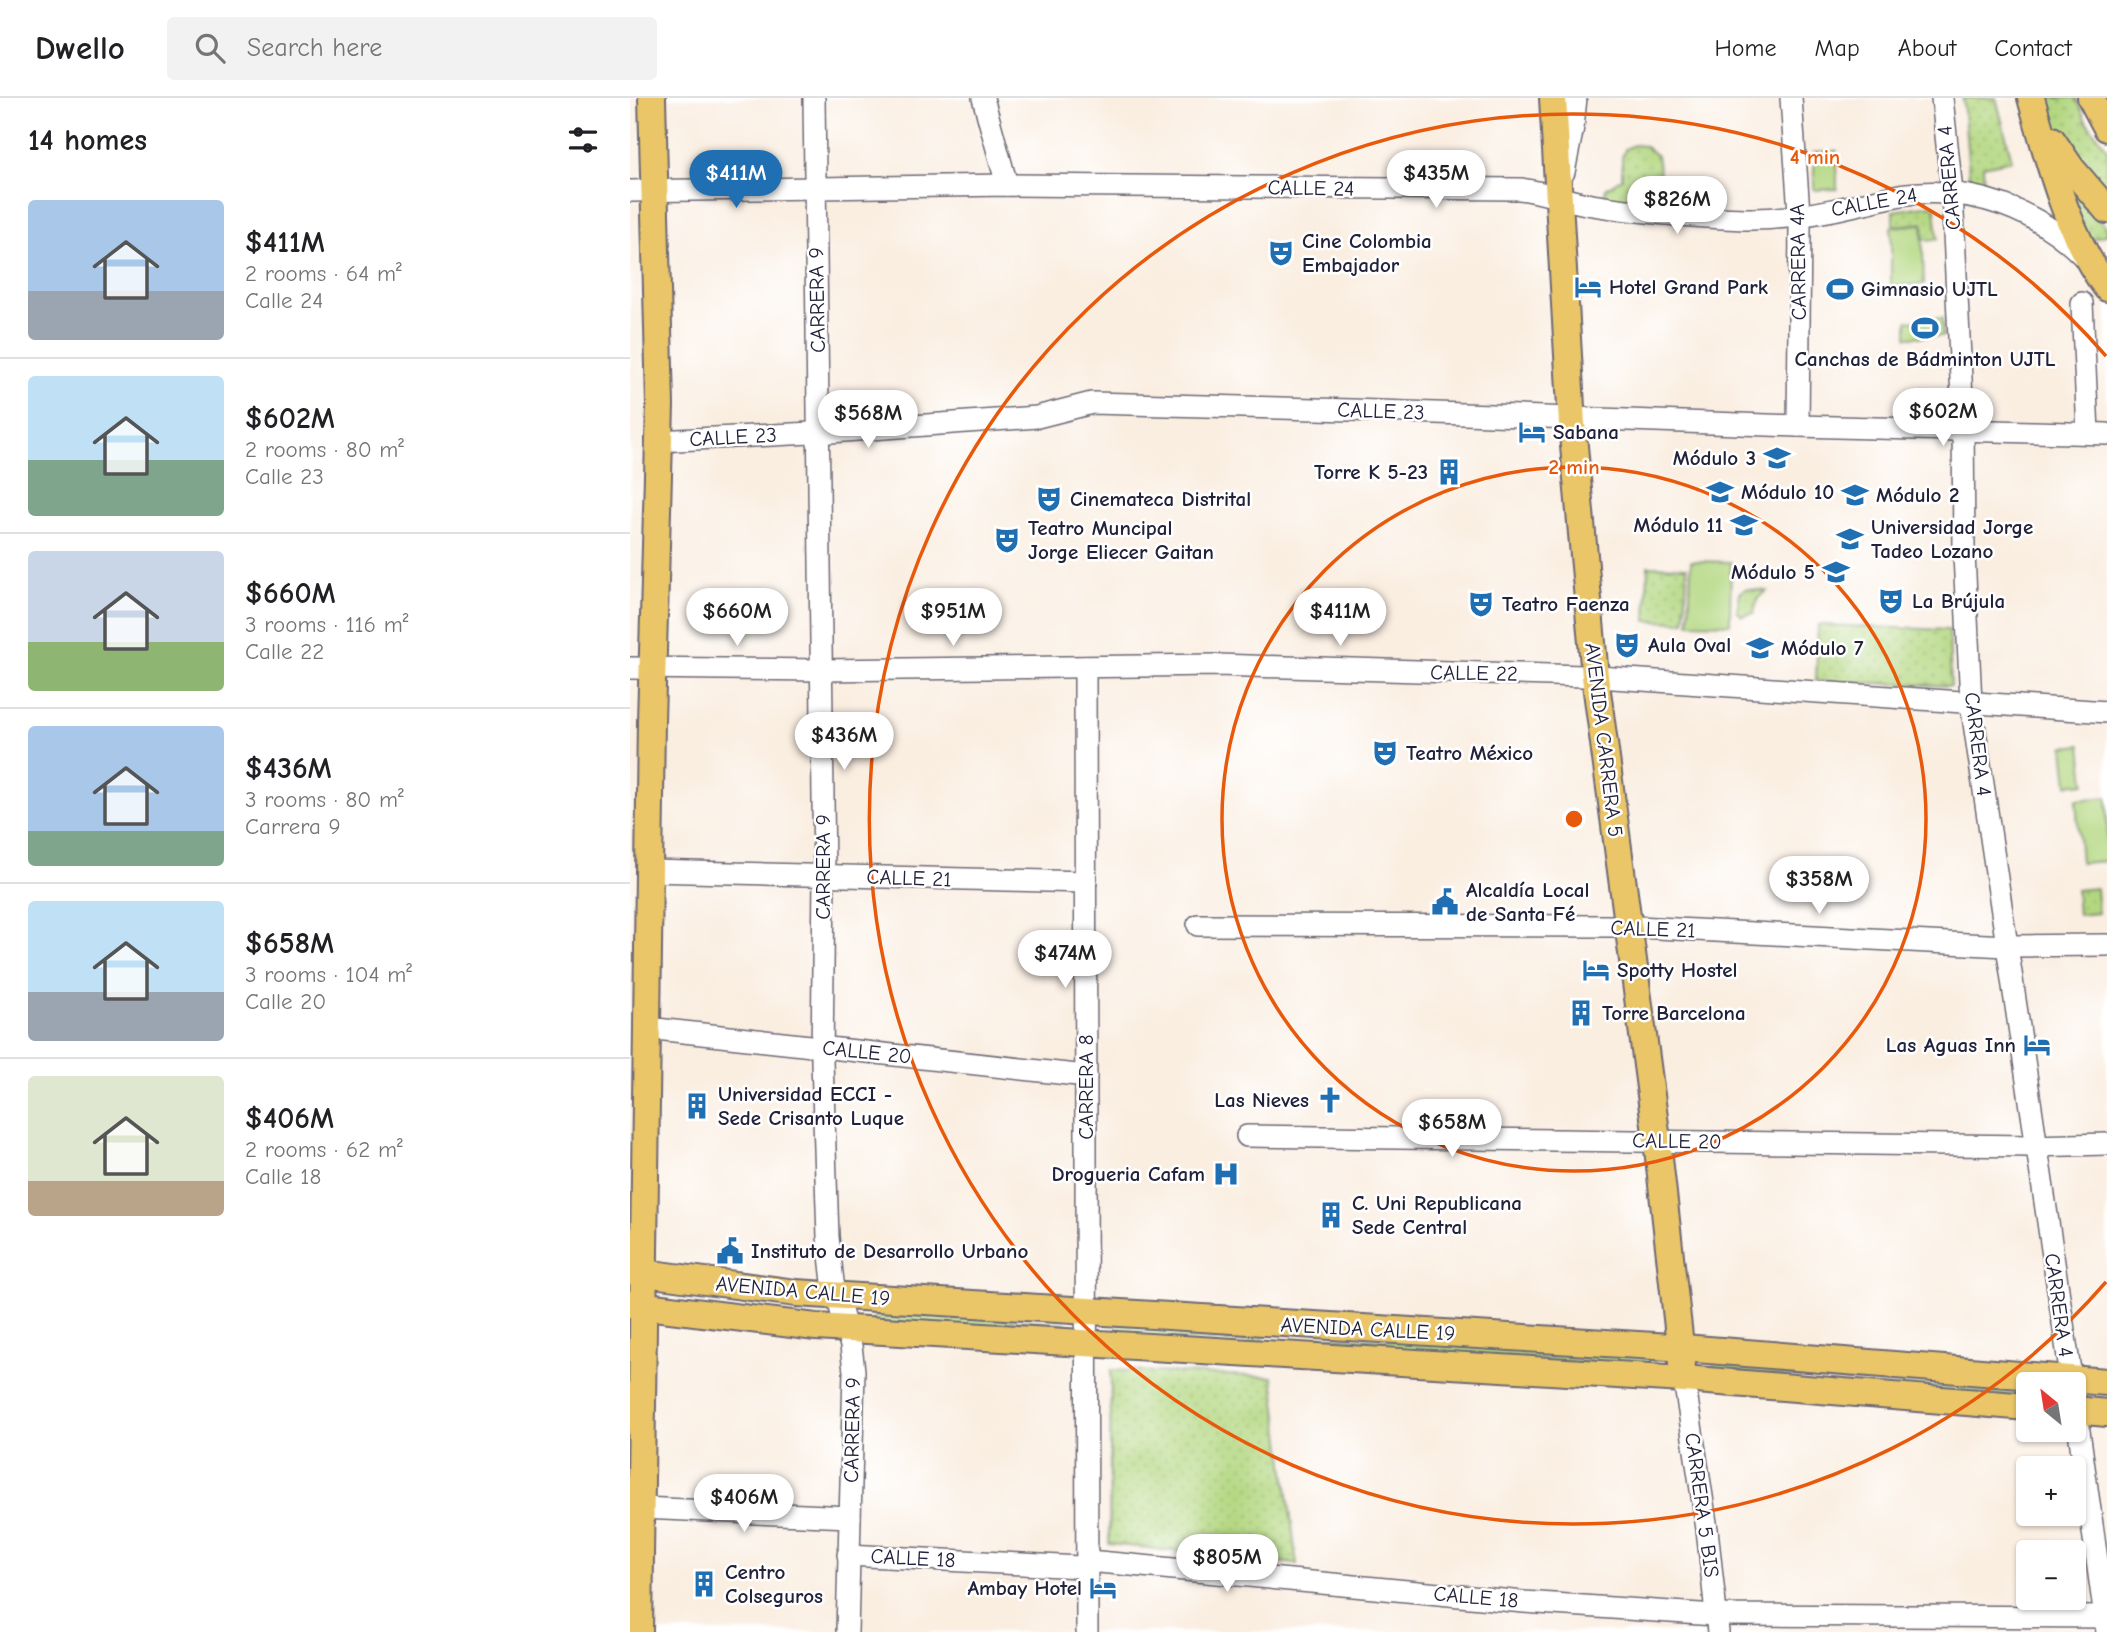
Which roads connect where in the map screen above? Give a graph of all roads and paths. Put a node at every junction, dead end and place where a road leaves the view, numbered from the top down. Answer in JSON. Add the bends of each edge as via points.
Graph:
{"nodes":[{"id":1,"x":652,"y":98,"type":"edge"},
{"id":2,"x":814,"y":98,"type":"edge"},
{"id":3,"x":983,"y":98,"type":"edge"},
{"id":4,"x":1536,"y":98,"type":"edge"},
{"id":5,"x":1553,"y":98,"type":"edge"},
{"id":6,"x":1576,"y":98,"type":"edge"},
{"id":7,"x":1791,"y":98,"type":"edge"},
{"id":8,"x":1942,"y":98,"type":"edge"},
{"id":9,"x":2031,"y":98,"type":"edge"},
{"id":10,"x":2091,"y":98,"type":"edge"},
{"id":11,"x":2107,"y":128,"type":"edge"},
{"id":12,"x":1007,"y":185,"type":"junction"},
{"id":13,"x":815,"y":188,"type":"junction"},
{"id":14,"x":643,"y":191,"type":"edge"},
{"id":15,"x":1952,"y":192,"type":"junction"},
{"id":16,"x":1560,"y":197,"type":"junction"},
{"id":17,"x":2107,"y":210,"type":"edge"},
{"id":18,"x":1799,"y":216,"type":"junction"},
{"id":19,"x":2091,"y":265,"type":"junction"},
{"id":20,"x":2107,"y":288,"type":"edge"},
{"id":21,"x":2082,"y":303,"type":"dead end"},
{"id":22,"x":1572,"y":418,"type":"junction"},
{"id":23,"x":1798,"y":426,"type":"junction"},
{"id":24,"x":1964,"y":429,"type":"junction"},
{"id":25,"x":818,"y":432,"type":"junction"},
{"id":26,"x":2098,"y":433,"type":"edge"},
{"id":27,"x":658,"y":441,"type":"junction"},
{"id":28,"x":1085,"y":667,"type":"junction"},
{"id":29,"x":641,"y":668,"type":"edge"},
{"id":30,"x":821,"y":670,"type":"junction"},
{"id":31,"x":1595,"y":676,"type":"junction"},
{"id":32,"x":1971,"y":702,"type":"junction"},
{"id":33,"x":2107,"y":712,"type":"edge"},
{"id":34,"x":649,"y":871,"type":"junction"},
{"id":35,"x":824,"y":876,"type":"junction"},
{"id":36,"x":1086,"y":883,"type":"junction"},
{"id":37,"x":1198,"y":925,"type":"dead end"},
{"id":38,"x":1629,"y":927,"type":"junction"},
{"id":39,"x":2107,"y":945,"type":"edge"},
{"id":40,"x":2006,"y":947,"type":"junction"},
{"id":41,"x":647,"y":1028,"type":"junction"},
{"id":42,"x":823,"y":1047,"type":"junction"},
{"id":43,"x":1086,"y":1076,"type":"junction"},
{"id":44,"x":1247,"y":1136,"type":"dead end"},
{"id":45,"x":1657,"y":1140,"type":"junction"},
{"id":46,"x":2107,"y":1144,"type":"edge"},
{"id":47,"x":2036,"y":1146,"type":"junction"},
{"id":48,"x":637,"y":1272,"type":"edge"},
{"id":49,"x":837,"y":1296,"type":"junction"},
{"id":50,"x":637,"y":1305,"type":"edge"},
{"id":51,"x":1087,"y":1312,"type":"junction"},
{"id":52,"x":846,"y":1328,"type":"junction"},
{"id":53,"x":1087,"y":1344,"type":"junction"},
{"id":54,"x":1681,"y":1348,"type":"junction"},
{"id":55,"x":2070,"y":1372,"type":"edge"},
{"id":56,"x":1684,"y":1378,"type":"junction"},
{"id":57,"x":2107,"y":1382,"type":"edge"},
{"id":58,"x":2016,"y":1389,"type":"edge"},
{"id":59,"x":2086,"y":1391,"type":"edge"},
{"id":60,"x":2086,"y":1402,"type":"edge"},
{"id":61,"x":2016,"y":1406,"type":"edge"},
{"id":62,"x":2107,"y":1413,"type":"edge"},
{"id":63,"x":2081,"y":1442,"type":"edge"},
{"id":64,"x":641,"y":1508,"type":"junction"},
{"id":65,"x":850,"y":1517,"type":"junction"},
{"id":66,"x":848,"y":1555,"type":"junction"},
{"id":67,"x":1087,"y":1563,"type":"junction"},
{"id":68,"x":2106,"y":1622,"type":"edge"},
{"id":69,"x":1717,"y":1623,"type":"edge"},
{"id":70,"x":639,"y":1632,"type":"edge"},
{"id":71,"x":846,"y":1632,"type":"edge"},
{"id":72,"x":1087,"y":1632,"type":"edge"}],
"edges":[{"from":1,"to":14,"type":"main road"},
{"from":2,"to":13,"type":"street","name":"CARRERA 9"},
{"from":3,"to":12,"type":"street"},
{"from":4,"to":16,"type":"main road","via":[[1540,130]]},
{"from":5,"to":16,"type":"main road","name":"AVENIDA CARRERA 5"},
{"from":6,"to":16,"type":"street"},
{"from":7,"to":18,"type":"street","name":"CARRERA 4A"},
{"from":8,"to":15,"type":"street","name":"CARRERA 4"},
{"from":9,"to":17,"type":"main road","via":[[2058,149]]},
{"from":9,"to":19,"type":"main road","via":[[2051,166]]},
{"from":10,"to":11,"type":"main road"},
{"from":12,"to":13,"type":"street","name":"CALLE 24"},
{"from":12,"to":16,"type":"street","name":"CALLE 24","via":[[1520,189]]},
{"from":13,"to":14,"type":"street","name":"CALLE 24"},
{"from":13,"to":25,"type":"street","name":"CARRERA 9"},
{"from":14,"to":27,"type":"main road","via":[[660,405]]},
{"from":15,"to":18,"type":"street","name":"CALLE 24","via":[[1905,194]]},
{"from":15,"to":19,"type":"street","name":"CALLE 24","via":[[2021,212],[2065,240]]},
{"from":15,"to":24,"type":"street","name":"CARRERA 4"},
{"from":16,"to":18,"type":"street","name":"CALLE 24","via":[[1591,205],[1706,217]]},
{"from":16,"to":22,"type":"main road","name":"AVENIDA CARRERA 5"},
{"from":18,"to":23,"type":"street","name":"CARRERA 4A"},
{"from":19,"to":20,"type":"main road"},
{"from":21,"to":26,"type":"street"},
{"from":22,"to":23,"type":"street","name":"CALLE 23"},
{"from":22,"to":25,"type":"street","name":"CALLE 23","via":[[1092,403],[1037,417]]},
{"from":22,"to":31,"type":"main road","name":"AVENIDA CARRERA 5"},
{"from":23,"to":24,"type":"street","name":"CALLE 23"},
{"from":24,"to":26,"type":"street","name":"CALLE 23"},
{"from":24,"to":32,"type":"street","name":"CARRERA 4"},
{"from":25,"to":27,"type":"street","name":"CALLE 23"},
{"from":25,"to":30,"type":"street","name":"CARRERA 9"},
{"from":27,"to":29,"type":"main road"},
{"from":28,"to":30,"type":"street","name":"CALLE 22"},
{"from":28,"to":31,"type":"street","name":"CALLE 22","via":[[1217,664]]},
{"from":28,"to":36,"type":"street","name":"CARRERA 8"},
{"from":29,"to":30,"type":"street","name":"CALLE 22"},
{"from":29,"to":34,"type":"main road"},
{"from":30,"to":35,"type":"street","name":"CARRERA 9"},
{"from":31,"to":32,"type":"street","name":"CALLE 22"},
{"from":31,"to":38,"type":"main road","name":"AVENIDA CARRERA 5"},
{"from":32,"to":33,"type":"street","name":"CALLE 22"},
{"from":32,"to":40,"type":"street","name":"CARRERA 4"},
{"from":34,"to":35,"type":"street","name":"CALLE 21"},
{"from":34,"to":41,"type":"main road"},
{"from":35,"to":36,"type":"street","name":"CALLE 21"},
{"from":35,"to":42,"type":"street","name":"CARRERA 9"},
{"from":36,"to":43,"type":"street","name":"CARRERA 8"},
{"from":37,"to":38,"type":"street","name":"CALLE 21"},
{"from":38,"to":40,"type":"street","name":"CALLE 21"},
{"from":38,"to":45,"type":"main road","name":"AVENIDA CARRERA 5"},
{"from":39,"to":40,"type":"street","name":"CALLE 21"},
{"from":40,"to":47,"type":"street","name":"CARRERA 4"},
{"from":41,"to":42,"type":"street","name":"CALLE 20"},
{"from":41,"to":48,"type":"main road"},
{"from":42,"to":43,"type":"street","name":"CALLE 20"},
{"from":42,"to":49,"type":"street","name":"CARRERA 9","via":[[828,1237]]},
{"from":43,"to":51,"type":"street","name":"CARRERA 8"},
{"from":44,"to":45,"type":"street","name":"CALLE 20"},
{"from":45,"to":47,"type":"street","name":"CALLE 20"},
{"from":45,"to":54,"type":"main road","name":"AVENIDA CARRERA 5"},
{"from":46,"to":47,"type":"street","name":"CALLE 20"},
{"from":47,"to":55,"type":"street","name":"CARRERA 4"},
{"from":48,"to":49,"type":"main road","name":"AVENIDA CALLE 19"},
{"from":48,"to":50,"type":"main road"},
{"from":49,"to":51,"type":"main road","name":"AVENIDA CALLE 19"},
{"from":49,"to":52,"type":"street","name":"CARRERA 9"},
{"from":50,"to":52,"type":"main road","name":"AVENIDA CALLE 19"},
{"from":50,"to":64,"type":"main road"},
{"from":51,"to":53,"type":"street","name":"CARRERA 8"},
{"from":51,"to":54,"type":"main road","name":"AVENIDA CALLE 19"},
{"from":52,"to":53,"type":"main road","name":"AVENIDA CALLE 19"},
{"from":52,"to":65,"type":"street","name":"CARRERA 9","via":[[854,1371]]},
{"from":53,"to":56,"type":"main road","name":"AVENIDA CALLE 19"},
{"from":53,"to":67,"type":"street","name":"CARRERA 8"},
{"from":54,"to":56,"type":"main road","name":"AVENIDA CARRERA 5"},
{"from":54,"to":58,"type":"main road","name":"AVENIDA CALLE 19"},
{"from":56,"to":61,"type":"main road","name":"AVENIDA CALLE 19"},
{"from":56,"to":69,"type":"street","name":"CARRERA 5 BIS"},
{"from":57,"to":59,"type":"main road","name":"AVENIDA CALLE 19"},
{"from":60,"to":62,"type":"main road","name":"AVENIDA CALLE 19"},
{"from":63,"to":68,"type":"street","name":"CARRERA 4"},
{"from":64,"to":65,"type":"street"},
{"from":64,"to":70,"type":"main road"},
{"from":65,"to":66,"type":"street","name":"CARRERA 9"},
{"from":66,"to":67,"type":"street","name":"CALLE 18","via":[[1080,1567]]},
{"from":66,"to":71,"type":"street","name":"CARRERA 9"},
{"from":67,"to":69,"type":"street","name":"CALLE 18","via":[[1219,1572]]},
{"from":67,"to":72,"type":"street","name":"CARRERA 8"},
{"from":68,"to":69,"type":"street","name":"CALLE 18"}]}
